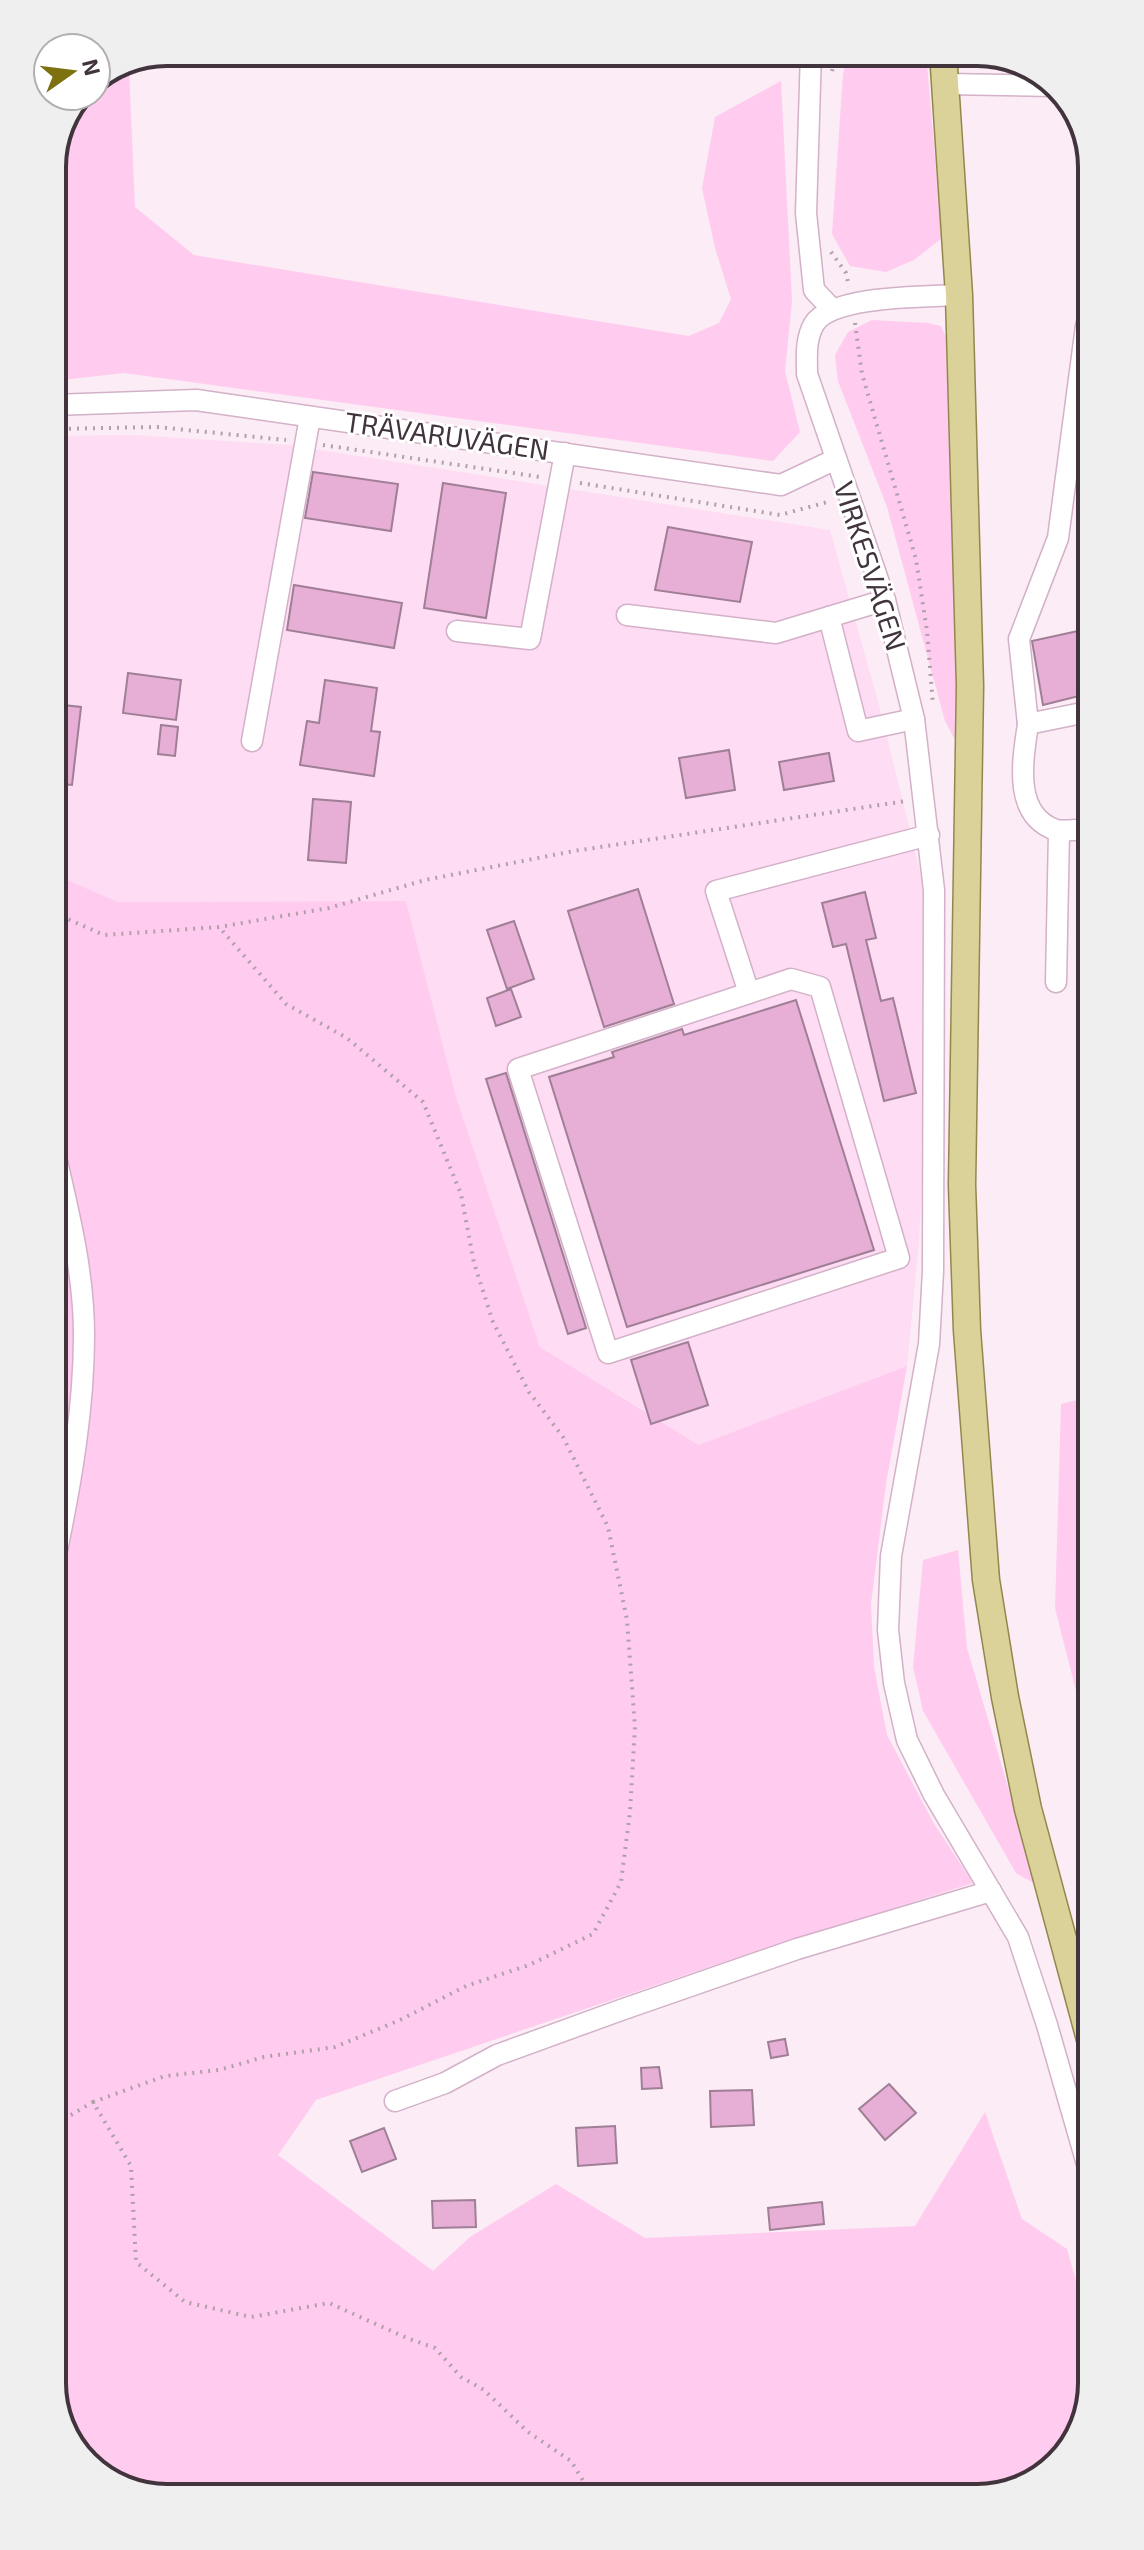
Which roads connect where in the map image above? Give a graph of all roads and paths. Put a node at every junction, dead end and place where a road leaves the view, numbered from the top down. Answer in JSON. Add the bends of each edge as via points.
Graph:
{"nodes":[{"id":1,"x":811,"y":66,"type":"edge"},
{"id":2,"x":832,"y":66,"type":"edge"},
{"id":3,"x":944,"y":66,"type":"edge"},
{"id":4,"x":829,"y":80,"type":"dead end"},
{"id":5,"x":946,"y":84,"type":"junction"},
{"id":6,"x":1036,"y":86,"type":"edge"},
{"id":7,"x":826,"y":245,"type":"dead end"},
{"id":8,"x":959,"y":295,"type":"junction"},
{"id":9,"x":842,"y":306,"type":"junction"},
{"id":10,"x":66,"y":405,"type":"edge"},
{"id":11,"x":310,"y":417,"type":"junction"},
{"id":12,"x":66,"y":429,"type":"edge"},
{"id":13,"x":305,"y":442,"type":"junction"},
{"id":14,"x":1078,"y":444,"type":"edge"},
{"id":15,"x":565,"y":453,"type":"junction"},
{"id":16,"x":836,"y":459,"type":"junction"},
{"id":17,"x":559,"y":480,"type":"junction"},
{"id":18,"x":848,"y":496,"type":"junction"},
{"id":19,"x":885,"y":600,"type":"junction"},
{"id":20,"x":627,"y":615,"type":"dead end"},
{"id":21,"x":829,"y":617,"type":"junction"},
{"id":22,"x":457,"y":631,"type":"dead end"},
{"id":23,"x":933,"y":708,"type":"dead end"},
{"id":24,"x":1078,"y":714,"type":"edge"},
{"id":25,"x":914,"y":719,"type":"junction"},
{"id":26,"x":1028,"y":724,"type":"junction"},
{"id":27,"x":252,"y":741,"type":"dead end"},
{"id":28,"x":925,"y":798,"type":"junction"},
{"id":29,"x":1078,"y":830,"type":"edge"},
{"id":30,"x":1059,"y":831,"type":"junction"},
{"id":31,"x":929,"y":835,"type":"junction"},
{"id":32,"x":66,"y":918,"type":"edge"},
{"id":33,"x":219,"y":927,"type":"junction"},
{"id":34,"x":1056,"y":982,"type":"dead end"},
{"id":35,"x":749,"y":993,"type":"junction"},
{"id":36,"x":66,"y":1199,"type":"edge"},
{"id":37,"x":66,"y":1496,"type":"edge"},
{"id":38,"x":991,"y":1891,"type":"junction"},
{"id":39,"x":1078,"y":1995,"type":"edge"},
{"id":40,"x":395,"y":2101,"type":"dead end"},
{"id":41,"x":93,"y":2102,"type":"junction"},
{"id":42,"x":66,"y":2118,"type":"edge"},
{"id":43,"x":1078,"y":2133,"type":"edge"},
{"id":44,"x":585,"y":2484,"type":"edge"}],
"edges":[{"from":1,"to":9,"type":"street","via":[[806,213],[814,290]]},
{"from":2,"to":4,"type":"path"},
{"from":3,"to":5,"type":"main road"},
{"from":5,"to":6,"type":"street"},
{"from":5,"to":8,"type":"main road"},
{"from":7,"to":9,"type":"path","via":[[846,273]]},
{"from":8,"to":9,"type":"street"},
{"from":8,"to":39,"type":"main road","via":[[970,686],[962,1185],[967,1330],[986,1580],[1005,1697],[1028,1809]]},
{"from":9,"to":16,"type":"street","name":"VIRKESVÄGEN","via":[[815,322],[807,343],[807,374]]},
{"from":9,"to":23,"type":"path","via":[[916,559]]},
{"from":10,"to":11,"type":"street","name":"TRÄVARUVÄGEN","via":[[196,400]]},
{"from":11,"to":13,"type":"street"},
{"from":11,"to":15,"type":"street","name":"TRÄVARUVÄGEN"},
{"from":12,"to":13,"type":"path","via":[[157,427]]},
{"from":13,"to":17,"type":"path"},
{"from":13,"to":27,"type":"street"},
{"from":14,"to":26,"type":"street","via":[[1058,538],[1019,639]]},
{"from":15,"to":16,"type":"street","name":"TRÄVARUVÄGEN","via":[[781,485]]},
{"from":15,"to":17,"type":"street"},
{"from":16,"to":18,"type":"street","name":"VIRKESVÄGEN"},
{"from":17,"to":18,"type":"path","via":[[780,515]]},
{"from":17,"to":22,"type":"street","via":[[530,639]]},
{"from":18,"to":19,"type":"street","name":"VIRKESVÄGEN"},
{"from":19,"to":21,"type":"street"},
{"from":19,"to":25,"type":"street","name":"VIRKESVÄGEN"},
{"from":20,"to":21,"type":"street","via":[[776,633]]},
{"from":21,"to":25,"type":"street","via":[[858,731]]},
{"from":24,"to":26,"type":"street"},
{"from":25,"to":28,"type":"street","name":"VIRKESVÄGEN"},
{"from":26,"to":30,"type":"street","via":[[1021,771],[1031,810]]},
{"from":28,"to":31,"type":"street","name":"VIRKESVÄGEN"},
{"from":28,"to":33,"type":"path","via":[[574,851],[425,880],[329,908]]},
{"from":29,"to":30,"type":"street"},
{"from":30,"to":34,"type":"street"},
{"from":31,"to":35,"type":"street","via":[[716,891]]},
{"from":31,"to":38,"type":"street","name":"VIRKESVÄGEN","via":[[934,890],[933,1271],[929,1344],[891,1556],[888,1630],[907,1740]]},
{"from":32,"to":33,"type":"path","via":[[104,935]]},
{"from":33,"to":41,"type":"path","via":[[286,1004],[347,1038],[423,1102],[461,1194],[474,1263],[493,1322],[529,1392],[563,1437],[608,1527],[629,1635],[635,1727],[630,1812],[621,1882],[593,1934],[335,2047],[165,2076]]},
{"from":35,"to":35,"type":"street","via":[[518,1069],[608,1353],[899,1258],[820,987],[791,979]]},
{"from":36,"to":37,"type":"street","via":[[76,1240],[84,1334],[79,1420]]},
{"from":38,"to":40,"type":"street","via":[[797,1949],[621,2010],[497,2055],[445,2083]]},
{"from":38,"to":43,"type":"street","name":"VIRKESVÄGEN","via":[[1018,1937]]},
{"from":41,"to":42,"type":"path"},
{"from":41,"to":44,"type":"path","via":[[131,2166],[136,2262],[185,2302],[251,2317],[329,2303],[435,2348],[461,2377],[571,2461]]}]}
